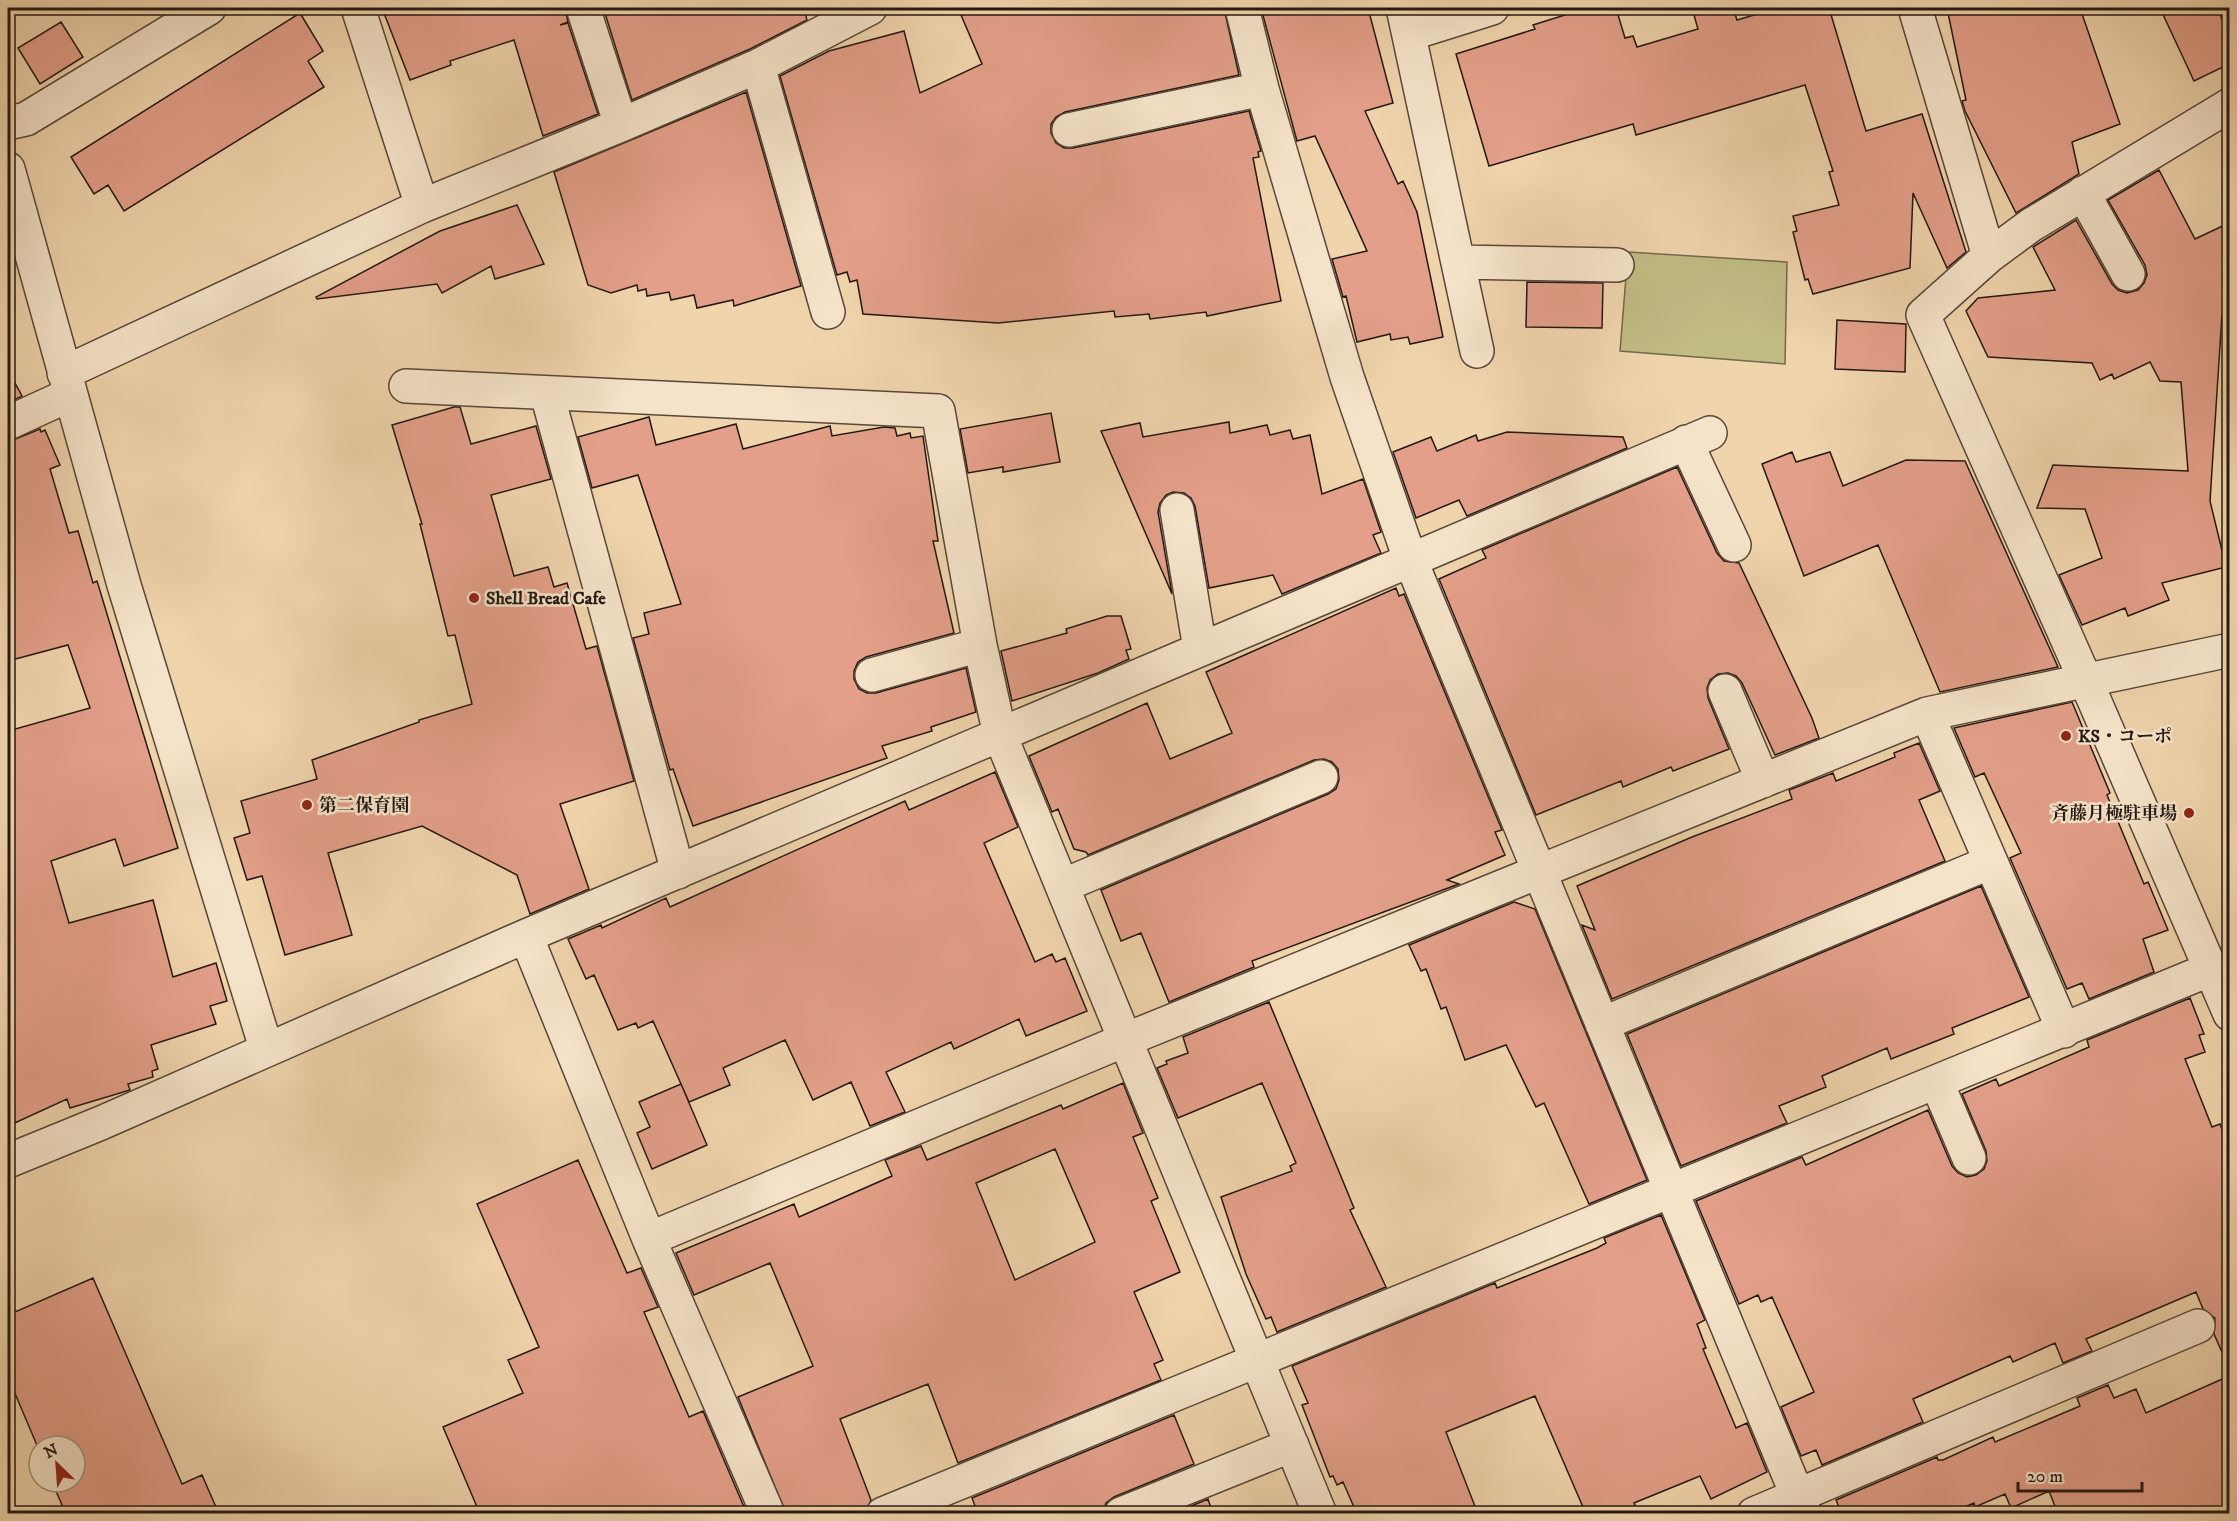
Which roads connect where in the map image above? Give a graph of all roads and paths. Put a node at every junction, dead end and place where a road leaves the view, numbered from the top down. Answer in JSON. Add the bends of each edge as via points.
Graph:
{"nodes":[{"id":1,"x":209,"y":8,"type":"edge"},
{"id":2,"x":358,"y":8,"type":"edge"},
{"id":3,"x":583,"y":8,"type":"edge"},
{"id":4,"x":870,"y":8,"type":"edge"},
{"id":5,"x":1242,"y":8,"type":"edge"},
{"id":6,"x":1492,"y":8,"type":"edge"},
{"id":7,"x":1916,"y":8,"type":"edge"},
{"id":8,"x":1406,"y":21,"type":"edge"},
{"id":9,"x":758,"y":66,"type":"junction"},
{"id":10,"x":1262,"y":89,"type":"junction"},
{"id":11,"x":2229,"y":105,"type":"edge"},
{"id":12,"x":8,"y":123,"type":"edge"},
{"id":13,"x":621,"y":126,"type":"junction"},
{"id":14,"x":1069,"y":130,"type":"dead end"},
{"id":15,"x":8,"y":170,"type":"edge"},
{"id":16,"x":2083,"y":193,"type":"junction"},
{"id":17,"x":422,"y":206,"type":"junction"},
{"id":18,"x":1989,"y":256,"type":"junction"},
{"id":19,"x":1458,"y":262,"type":"junction"},
{"id":20,"x":1617,"y":265,"type":"dead end"},
{"id":21,"x":2128,"y":274,"type":"dead end"},
{"id":22,"x":828,"y":312,"type":"dead end"},
{"id":23,"x":1477,"y":351,"type":"dead end"},
{"id":24,"x":66,"y":384,"type":"junction"},
{"id":25,"x":406,"y":386,"type":"dead end"},
{"id":26,"x":547,"y":394,"type":"junction"},
{"id":27,"x":8,"y":423,"type":"edge"},
{"id":28,"x":1177,"y":510,"type":"dead end"},
{"id":29,"x":1734,"y":545,"type":"dead end"},
{"id":30,"x":1410,"y":559,"type":"junction"},
{"id":31,"x":980,"y":645,"type":"junction"},
{"id":32,"x":1200,"y":649,"type":"junction"},
{"id":33,"x":2229,"y":650,"type":"edge"},
{"id":34,"x":872,"y":675,"type":"dead end"},
{"id":35,"x":2085,"y":679,"type":"junction"},
{"id":36,"x":1725,"y":691,"type":"dead end"},
{"id":37,"x":1927,"y":714,"type":"junction"},
{"id":38,"x":1000,"y":735,"type":"junction"},
{"id":39,"x":1320,"y":777,"type":"dead end"},
{"id":40,"x":1763,"y":780,"type":"junction"},
{"id":41,"x":1991,"y":862,"type":"junction"},
{"id":42,"x":678,"y":872,"type":"junction"},
{"id":43,"x":1539,"y":872,"type":"junction"},
{"id":44,"x":1062,"y":886,"type":"junction"},
{"id":45,"x":526,"y":936,"type":"junction"},
{"id":46,"x":2211,"y":969,"type":"junction"},
{"id":47,"x":2229,"y":1014,"type":"edge"},
{"id":48,"x":1602,"y":1024,"type":"junction"},
{"id":49,"x":2064,"y":1031,"type":"junction"},
{"id":50,"x":1125,"y":1040,"type":"junction"},
{"id":51,"x":266,"y":1048,"type":"junction"},
{"id":52,"x":1937,"y":1083,"type":"junction"},
{"id":53,"x":1969,"y":1158,"type":"dead end"},
{"id":54,"x":8,"y":1161,"type":"edge"},
{"id":55,"x":1672,"y":1192,"type":"junction"},
{"id":56,"x":649,"y":1239,"type":"junction"},
{"id":57,"x":2198,"y":1326,"type":"dead end"},
{"id":58,"x":1257,"y":1362,"type":"junction"},
{"id":59,"x":1292,"y":1445,"type":"junction"},
{"id":60,"x":1801,"y":1505,"type":"edge"},
{"id":61,"x":768,"y":1514,"type":"edge"},
{"id":62,"x":883,"y":1514,"type":"edge"},
{"id":63,"x":1121,"y":1514,"type":"edge"},
{"id":64,"x":1320,"y":1514,"type":"edge"},
{"id":65,"x":1754,"y":1514,"type":"edge"}],
"edges":[{"from":1,"to":12,"type":"street","via":[[26,119]]},
{"from":2,"to":17,"type":"street"},
{"from":3,"to":13,"type":"street"},
{"from":4,"to":9,"type":"street"},
{"from":5,"to":10,"type":"street"},
{"from":6,"to":8,"type":"street"},
{"from":7,"to":18,"type":"street"},
{"from":8,"to":19,"type":"street"},
{"from":9,"to":13,"type":"street"},
{"from":9,"to":22,"type":"street"},
{"from":10,"to":14,"type":"street"},
{"from":10,"to":30,"type":"street","via":[[1347,377]]},
{"from":11,"to":16,"type":"street"},
{"from":13,"to":17,"type":"street"},
{"from":15,"to":24,"type":"street"},
{"from":16,"to":18,"type":"street"},
{"from":16,"to":21,"type":"street"},
{"from":17,"to":24,"type":"street"},
{"from":18,"to":35,"type":"street","via":[[1923,315]]},
{"from":19,"to":20,"type":"street"},
{"from":19,"to":23,"type":"street"},
{"from":24,"to":27,"type":"street"},
{"from":24,"to":51,"type":"street"},
{"from":25,"to":26,"type":"street"},
{"from":26,"to":31,"type":"street","via":[[938,411]]},
{"from":26,"to":42,"type":"street"},
{"from":28,"to":32,"type":"street"},
{"from":29,"to":30,"type":"street","via":[[1698,437]]},
{"from":30,"to":32,"type":"street"},
{"from":30,"to":43,"type":"street"},
{"from":31,"to":34,"type":"street"},
{"from":31,"to":38,"type":"street"},
{"from":32,"to":38,"type":"street"},
{"from":33,"to":35,"type":"street"},
{"from":35,"to":37,"type":"street"},
{"from":35,"to":46,"type":"street"},
{"from":36,"to":40,"type":"street"},
{"from":37,"to":40,"type":"street"},
{"from":37,"to":41,"type":"street"},
{"from":38,"to":42,"type":"street"},
{"from":38,"to":44,"type":"street"},
{"from":39,"to":44,"type":"street"},
{"from":40,"to":43,"type":"street"},
{"from":41,"to":48,"type":"street"},
{"from":41,"to":49,"type":"street"},
{"from":42,"to":45,"type":"street"},
{"from":43,"to":48,"type":"street"},
{"from":43,"to":50,"type":"street"},
{"from":44,"to":50,"type":"street"},
{"from":45,"to":51,"type":"street"},
{"from":45,"to":56,"type":"street"},
{"from":46,"to":47,"type":"street"},
{"from":46,"to":49,"type":"street"},
{"from":48,"to":55,"type":"street"},
{"from":49,"to":52,"type":"street"},
{"from":50,"to":56,"type":"street"},
{"from":50,"to":58,"type":"street"},
{"from":51,"to":54,"type":"street"},
{"from":52,"to":53,"type":"street"},
{"from":52,"to":55,"type":"street"},
{"from":55,"to":58,"type":"street"},
{"from":55,"to":60,"type":"street"},
{"from":56,"to":61,"type":"street"},
{"from":57,"to":60,"type":"street"},
{"from":58,"to":59,"type":"street"},
{"from":58,"to":62,"type":"street"},
{"from":59,"to":63,"type":"street"},
{"from":59,"to":64,"type":"street"},
{"from":60,"to":65,"type":"street"}]}
